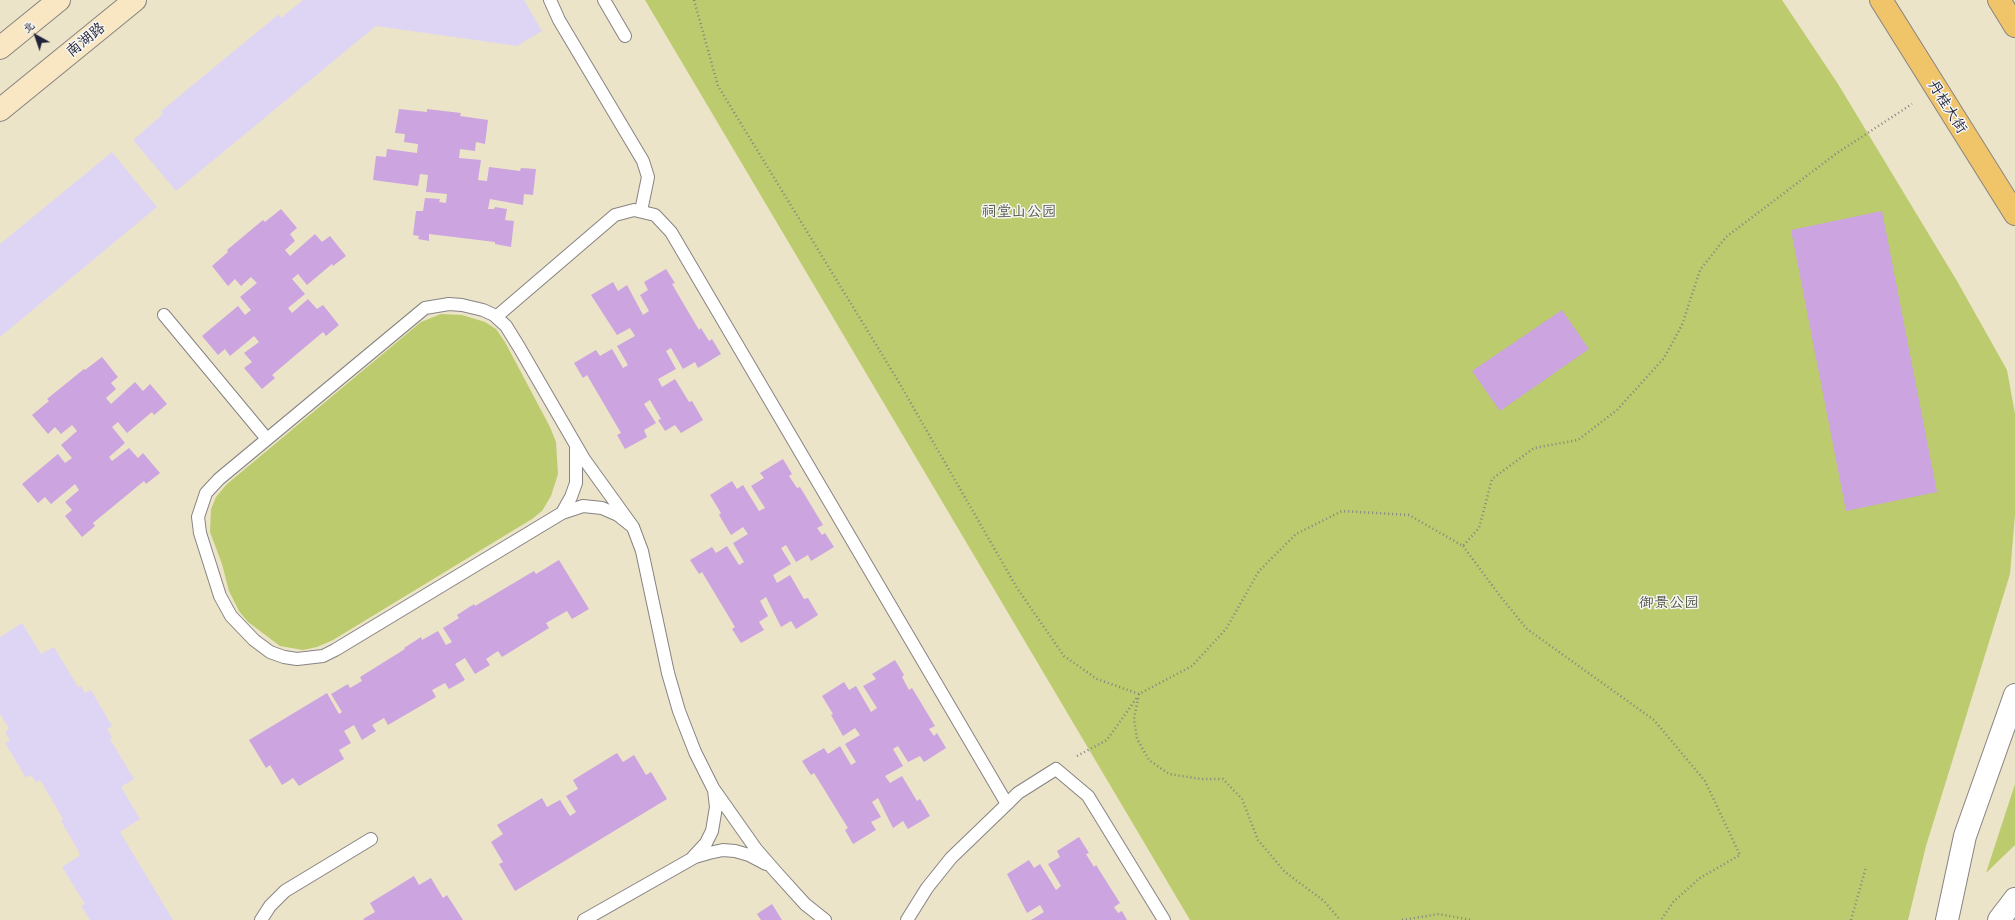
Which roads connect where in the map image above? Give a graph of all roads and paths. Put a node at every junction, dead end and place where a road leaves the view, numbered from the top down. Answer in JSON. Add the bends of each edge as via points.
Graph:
{"nodes":[{"id":1,"x":59,"y":0,"type":"edge"},
{"id":2,"x":135,"y":0,"type":"edge"},
{"id":3,"x":550,"y":0,"type":"edge"},
{"id":4,"x":604,"y":0,"type":"edge"},
{"id":5,"x":694,"y":0,"type":"edge"},
{"id":6,"x":1881,"y":0,"type":"edge"},
{"id":7,"x":1999,"y":0,"type":"edge"},
{"id":8,"x":2015,"y":26,"type":"edge"},
{"id":9,"x":625,"y":36,"type":"dead end"},
{"id":10,"x":0,"y":48,"type":"edge"},
{"id":11,"x":1936,"y":89,"type":"junction"},
{"id":12,"x":0,"y":110,"type":"edge"},
{"id":13,"x":641,"y":211,"type":"junction"},
{"id":14,"x":2014,"y":214,"type":"edge"},
{"id":15,"x":164,"y":315,"type":"dead end"},
{"id":16,"x":496,"y":317,"type":"junction"},
{"id":17,"x":267,"y":439,"type":"junction"},
{"id":18,"x":576,"y":446,"type":"junction"},
{"id":19,"x":562,"y":513,"type":"junction"},
{"id":20,"x":633,"y":527,"type":"junction"},
{"id":21,"x":1463,"y":546,"type":"junction"},
{"id":22,"x":1139,"y":694,"type":"junction"},
{"id":23,"x":2015,"y":695,"type":"edge"},
{"id":24,"x":1056,"y":769,"type":"junction"},
{"id":25,"x":713,"y":788,"type":"junction"},
{"id":26,"x":1007,"y":804,"type":"junction"},
{"id":27,"x":371,"y":839,"type":"dead end"},
{"id":28,"x":688,"y":861,"type":"junction"},
{"id":29,"x":1866,"y":867,"type":"dead end"},
{"id":30,"x":776,"y":872,"type":"junction"},
{"id":31,"x":2015,"y":899,"type":"edge"},
{"id":32,"x":805,"y":904,"type":"junction"},
{"id":33,"x":261,"y":920,"type":"edge"},
{"id":34,"x":584,"y":920,"type":"edge"},
{"id":35,"x":813,"y":920,"type":"edge"},
{"id":36,"x":825,"y":920,"type":"edge"},
{"id":37,"x":907,"y":920,"type":"edge"},
{"id":38,"x":1164,"y":920,"type":"edge"},
{"id":39,"x":1340,"y":920,"type":"edge"},
{"id":40,"x":1402,"y":920,"type":"edge"},
{"id":41,"x":1471,"y":920,"type":"edge"},
{"id":42,"x":1661,"y":920,"type":"edge"},
{"id":43,"x":1851,"y":920,"type":"edge"},
{"id":44,"x":1947,"y":920,"type":"edge"},
{"id":45,"x":1999,"y":920,"type":"edge"}],
"edges":[{"from":1,"to":10,"type":"main road"},
{"from":2,"to":12,"type":"main road","name":"南湖路"},
{"from":3,"to":13,"type":"lane","via":[[559,20],[643,161],[648,177]]},
{"from":4,"to":9,"type":"lane"},
{"from":5,"to":22,"type":"path","via":[[718,86],[897,379],[1017,588],[1064,656],[1097,679]]},
{"from":6,"to":11,"type":"main road","name":"丹桂大街"},
{"from":7,"to":8,"type":"main road"},
{"from":11,"to":14,"type":"main road","name":"丹桂大街"},
{"from":11,"to":21,"type":"path","via":[[1837,153],[1726,237],[1700,270],[1682,325],[1664,358],[1617,410],[1578,440],[1534,448],[1492,479],[1479,528]]},
{"from":13,"to":16,"type":"lane","via":[[623,212],[606,221]]},
{"from":13,"to":26,"type":"lane","via":[[655,215],[671,232]]},
{"from":15,"to":17,"type":"lane"},
{"from":16,"to":17,"type":"lane","via":[[483,310],[462,305],[449,304],[425,308]]},
{"from":16,"to":18,"type":"lane","via":[[506,326]]},
{"from":17,"to":19,"type":"lane","via":[[206,493],[198,517],[200,533],[220,596],[231,616],[254,640],[270,652],[284,657],[310,658],[336,650]]},
{"from":18,"to":19,"type":"lane","via":[[576,482]]},
{"from":18,"to":20,"type":"lane"},
{"from":19,"to":20,"type":"lane","via":[[583,506],[602,508],[618,515]]},
{"from":20,"to":25,"type":"lane","via":[[642,550],[668,673],[679,711]]},
{"from":21,"to":22,"type":"path","via":[[1409,515],[1342,511],[1296,534],[1260,571],[1226,629],[1192,666]]},
{"from":21,"to":42,"type":"path","via":[[1527,629],[1654,720],[1705,781],[1740,855],[1700,878],[1674,902]]},
{"from":22,"to":24,"type":"path","via":[[1107,740]]},
{"from":22,"to":39,"type":"path","via":[[1134,718],[1137,739],[1149,760],[1169,774],[1222,779],[1242,799],[1258,840],[1285,872],[1324,901]]},
{"from":23,"to":44,"type":"street","via":[[1966,836]]},
{"from":24,"to":26,"type":"lane","via":[[1018,793]]},
{"from":24,"to":38,"type":"lane","via":[[1088,796]]},
{"from":25,"to":28,"type":"lane","via":[[716,807],[712,831],[700,852]]},
{"from":25,"to":30,"type":"lane"},
{"from":26,"to":37,"type":"lane","via":[[951,858],[927,888]]},
{"from":27,"to":33,"type":"lane","via":[[285,891]]},
{"from":28,"to":30,"type":"lane","via":[[723,850],[735,851],[762,862]]},
{"from":28,"to":34,"type":"lane"},
{"from":29,"to":43,"type":"path"},
{"from":30,"to":32,"type":"lane"},
{"from":31,"to":45,"type":"street"},
{"from":32,"to":35,"type":"lane"},
{"from":32,"to":36,"type":"lane"},
{"from":40,"to":41,"type":"path","via":[[1439,914]]}]}
